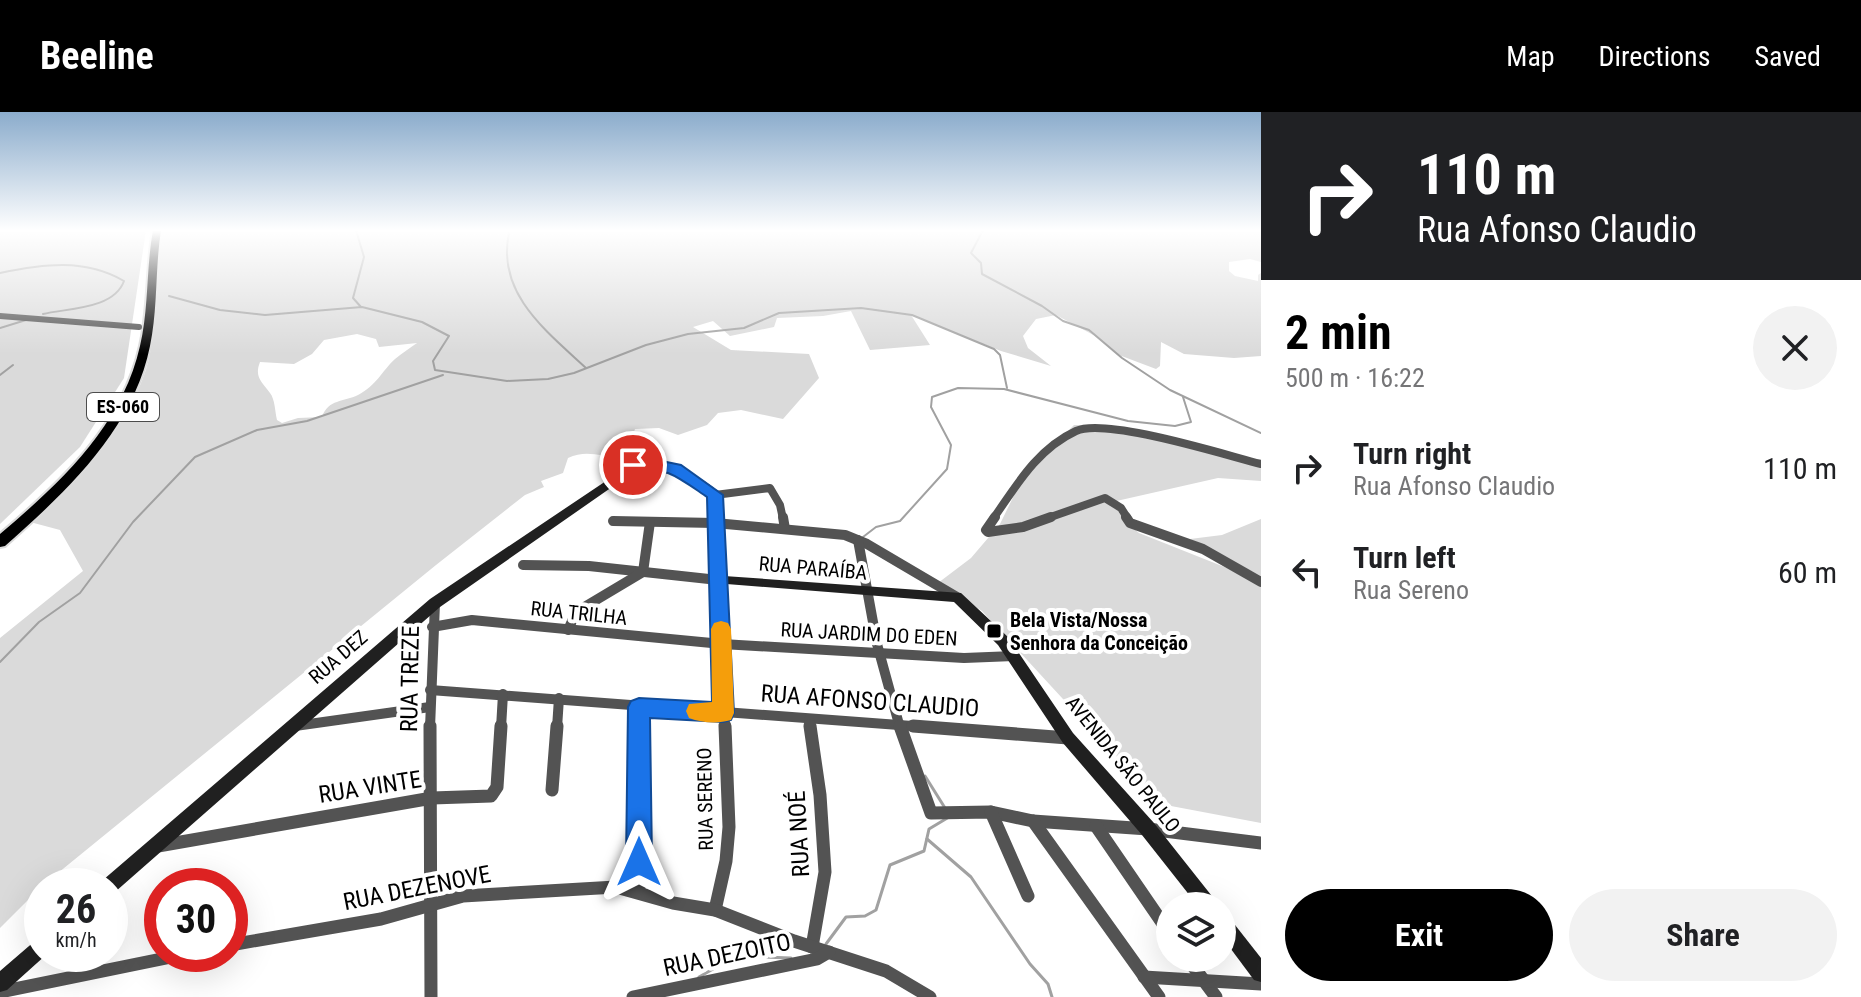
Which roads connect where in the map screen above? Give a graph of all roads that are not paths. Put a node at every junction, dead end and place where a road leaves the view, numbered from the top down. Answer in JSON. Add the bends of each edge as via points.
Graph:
{"nodes":[{"id":1,"x":146,"y":271,"type":"edge"},
{"id":2,"x":153,"y":271,"type":"edge"},
{"id":3,"x":0,"y":316,"type":"edge"},
{"id":4,"x":139,"y":327,"type":"junction"},
{"id":5,"x":1261,"y":464,"type":"edge"},
{"id":6,"x":715,"y":495,"type":"junction"},
{"id":7,"x":613,"y":521,"type":"dead end"},
{"id":8,"x":650,"y":522,"type":"junction"},
{"id":9,"x":715,"y":523,"type":"junction"},
{"id":10,"x":785,"y":529,"type":"junction"},
{"id":11,"x":0,"y":533,"type":"edge"},
{"id":12,"x":858,"y":540,"type":"junction"},
{"id":13,"x":0,"y":542,"type":"edge"},
{"id":14,"x":523,"y":565,"type":"dead end"},
{"id":15,"x":643,"y":572,"type":"junction"},
{"id":16,"x":718,"y":580,"type":"junction"},
{"id":17,"x":1261,"y":582,"type":"edge"},
{"id":18,"x":866,"y":593,"type":"junction"},
{"id":19,"x":957,"y":597,"type":"junction"},
{"id":20,"x":435,"y":603,"type":"junction"},
{"id":21,"x":432,"y":627,"type":"junction"},
{"id":22,"x":568,"y":630,"type":"junction"},
{"id":23,"x":722,"y":644,"type":"junction"},
{"id":24,"x":878,"y":652,"type":"junction"},
{"id":25,"x":1014,"y":656,"type":"junction"},
{"id":26,"x":430,"y":690,"type":"junction"},
{"id":27,"x":503,"y":694,"type":"junction"},
{"id":28,"x":559,"y":698,"type":"junction"},
{"id":29,"x":430,"y":707,"type":"junction"},
{"id":30,"x":639,"y":707,"type":"junction"},
{"id":31,"x":723,"y":713,"type":"junction"},
{"id":32,"x":809,"y":719,"type":"junction"},
{"id":33,"x":898,"y":725,"type":"junction"},
{"id":34,"x":292,"y":726,"type":"junction"},
{"id":35,"x":1068,"y":738,"type":"junction"},
{"id":36,"x":552,"y":790,"type":"dead end"},
{"id":37,"x":432,"y":798,"type":"junction"},
{"id":38,"x":991,"y":812,"type":"junction"},
{"id":39,"x":1033,"y":821,"type":"junction"},
{"id":40,"x":1096,"y":826,"type":"junction"},
{"id":41,"x":1148,"y":829,"type":"junction"},
{"id":42,"x":1261,"y":843,"type":"edge"},
{"id":43,"x":155,"y":846,"type":"junction"},
{"id":44,"x":128,"y":869,"type":"edge"},
{"id":45,"x":639,"y":892,"type":"junction"},
{"id":46,"x":1198,"y":892,"type":"edge"},
{"id":47,"x":1028,"y":896,"type":"dead end"},
{"id":48,"x":432,"y":905,"type":"junction"},
{"id":49,"x":715,"y":910,"type":"junction"},
{"id":50,"x":1156,"y":914,"type":"edge"},
{"id":51,"x":1236,"y":940,"type":"edge"},
{"id":52,"x":248,"y":942,"type":"edge"},
{"id":53,"x":812,"y":947,"type":"junction"},
{"id":54,"x":829,"y":952,"type":"junction"},
{"id":55,"x":24,"y":962,"type":"edge"},
{"id":56,"x":144,"y":963,"type":"edge"},
{"id":57,"x":1197,"y":972,"type":"edge"},
{"id":58,"x":1261,"y":973,"type":"edge"},
{"id":59,"x":1144,"y":977,"type":"junction"},
{"id":60,"x":1202,"y":979,"type":"junction"},
{"id":61,"x":0,"y":983,"type":"edge"},
{"id":62,"x":1261,"y":984,"type":"edge"},
{"id":63,"x":0,"y":992,"type":"edge"},
{"id":64,"x":670,"y":992,"type":"edge"},
{"id":65,"x":431,"y":997,"type":"edge"},
{"id":66,"x":633,"y":997,"type":"edge"},
{"id":67,"x":930,"y":997,"type":"edge"},
{"id":68,"x":1159,"y":997,"type":"edge"},
{"id":69,"x":1216,"y":997,"type":"edge"}],
"edges":[{"from":1,"to":4,"type":"main road","number":"ES-060"},
{"from":2,"to":13,"type":"main road","number":"ES-060","via":[[146,343],[128,398],[77,469]]},
{"from":3,"to":4,"type":"street"},
{"from":4,"to":11,"type":"main road","number":"ES-060","via":[[130,374],[104,423],[57,479]]},
{"from":5,"to":17,"type":"street","via":[[1121,430],[1084,429],[1069,433],[1039,455],[986,530],[1023,527],[1107,498],[1130,523],[1203,549]]},
{"from":6,"to":9,"type":"street","name":"RUA SERENO"},
{"from":6,"to":10,"type":"street","via":[[770,487]]},
{"from":6,"to":20,"type":"street","name":"RUA DEZ","via":[[667,466],[643,463],[626,469],[632,474],[629,481],[612,482]]},
{"from":7,"to":8,"type":"street","name":"AVENIDA SÃO PAULO"},
{"from":8,"to":9,"type":"street","name":"AVENIDA SÃO PAULO"},
{"from":8,"to":15,"type":"street"},
{"from":9,"to":10,"type":"street","name":"AVENIDA SÃO PAULO"},
{"from":9,"to":16,"type":"street","name":"RUA SERENO"},
{"from":10,"to":12,"type":"street","name":"AVENIDA SÃO PAULO"},
{"from":12,"to":18,"type":"street"},
{"from":12,"to":19,"type":"street","name":"AVENIDA SÃO PAULO"},
{"from":14,"to":15,"type":"street","name":"RUA PARAÍBA"},
{"from":15,"to":16,"type":"street","name":"RUA PARAÍBA"},
{"from":15,"to":22,"type":"street","via":[[576,612]]},
{"from":16,"to":18,"type":"street","name":"RUA PARAÍBA"},
{"from":16,"to":23,"type":"street","name":"RUA SERENO"},
{"from":18,"to":19,"type":"street","name":"RUA PARAÍBA"},
{"from":18,"to":24,"type":"street"},
{"from":19,"to":25,"type":"street","name":"AVENIDA SÃO PAULO"},
{"from":20,"to":21,"type":"street","name":"RUA TREZE"},
{"from":20,"to":34,"type":"street","name":"RUA DEZ"},
{"from":21,"to":22,"type":"street","name":"RUA TRILHA","via":[[472,620]]},
{"from":21,"to":26,"type":"street","name":"RUA TREZE"},
{"from":22,"to":23,"type":"street","name":"RUA TRILHA"},
{"from":23,"to":24,"type":"street","name":"RUA JARDIM DO EDEN"},
{"from":23,"to":31,"type":"street","name":"RUA SERENO"},
{"from":24,"to":25,"type":"street","name":"RUA JARDIM DO EDEN"},
{"from":24,"to":33,"type":"street"},
{"from":25,"to":35,"type":"street","name":"AVENIDA SÃO PAULO"},
{"from":26,"to":27,"type":"street","name":"RUA AFONSO CLAUDIO"},
{"from":26,"to":29,"type":"street","name":"RUA TREZE"},
{"from":27,"to":28,"type":"street","name":"RUA AFONSO CLAUDIO"},
{"from":27,"to":37,"type":"street","name":"RUA VINTE","via":[[494,794]]},
{"from":28,"to":30,"type":"street","name":"RUA AFONSO CLAUDIO"},
{"from":28,"to":36,"type":"street"},
{"from":29,"to":34,"type":"street"},
{"from":29,"to":37,"type":"street","name":"RUA TREZE"},
{"from":30,"to":31,"type":"street","name":"RUA AFONSO CLAUDIO"},
{"from":30,"to":45,"type":"street"},
{"from":31,"to":32,"type":"street","name":"RUA AFONSO CLAUDIO"},
{"from":31,"to":49,"type":"street","name":"RUA SERENO","via":[[728,843]]},
{"from":32,"to":33,"type":"street","name":"RUA AFONSO CLAUDIO"},
{"from":32,"to":53,"type":"street","name":"RUA NOÉ","via":[[825,872]]},
{"from":33,"to":35,"type":"street","name":"RUA AFONSO CLAUDIO"},
{"from":33,"to":38,"type":"street","via":[[931,813]]},
{"from":34,"to":43,"type":"street","name":"RUA DEZ"},
{"from":35,"to":41,"type":"street","name":"AVENIDA SÃO PAULO"},
{"from":37,"to":43,"type":"street","name":"RUA VINTE"},
{"from":37,"to":48,"type":"street","name":"RUA TREZE"},
{"from":38,"to":39,"type":"street"},
{"from":38,"to":47,"type":"street"},
{"from":39,"to":40,"type":"street"},
{"from":39,"to":59,"type":"street"},
{"from":40,"to":41,"type":"street"},
{"from":40,"to":50,"type":"street"},
{"from":41,"to":42,"type":"street"},
{"from":41,"to":46,"type":"street","name":"AVENIDA SÃO PAULO"},
{"from":43,"to":44,"type":"street","name":"RUA DEZ"},
{"from":45,"to":48,"type":"street","name":"RUA DEZENOVE","via":[[616,887],[500,892]]},
{"from":45,"to":49,"type":"street","name":"RUA DEZENOVE"},
{"from":48,"to":52,"type":"street","name":"RUA DEZENOVE"},
{"from":48,"to":65,"type":"street","name":"RUA TREZE"},
{"from":49,"to":53,"type":"street","name":"RUA DEZENOVE"},
{"from":51,"to":58,"type":"street"},
{"from":53,"to":54,"type":"street","name":"RUA DEZENOVE"},
{"from":54,"to":64,"type":"street","name":"RUA DEZOITO"},
{"from":54,"to":67,"type":"street","name":"RUA DEZENOVE","via":[[886,971]]},
{"from":55,"to":61,"type":"street"},
{"from":56,"to":63,"type":"street"},
{"from":57,"to":60,"type":"street"},
{"from":59,"to":60,"type":"street"},
{"from":59,"to":68,"type":"street"},
{"from":60,"to":62,"type":"street"},
{"from":60,"to":69,"type":"street"},
{"from":64,"to":66,"type":"street","name":"RUA DEZOITO"}]}
